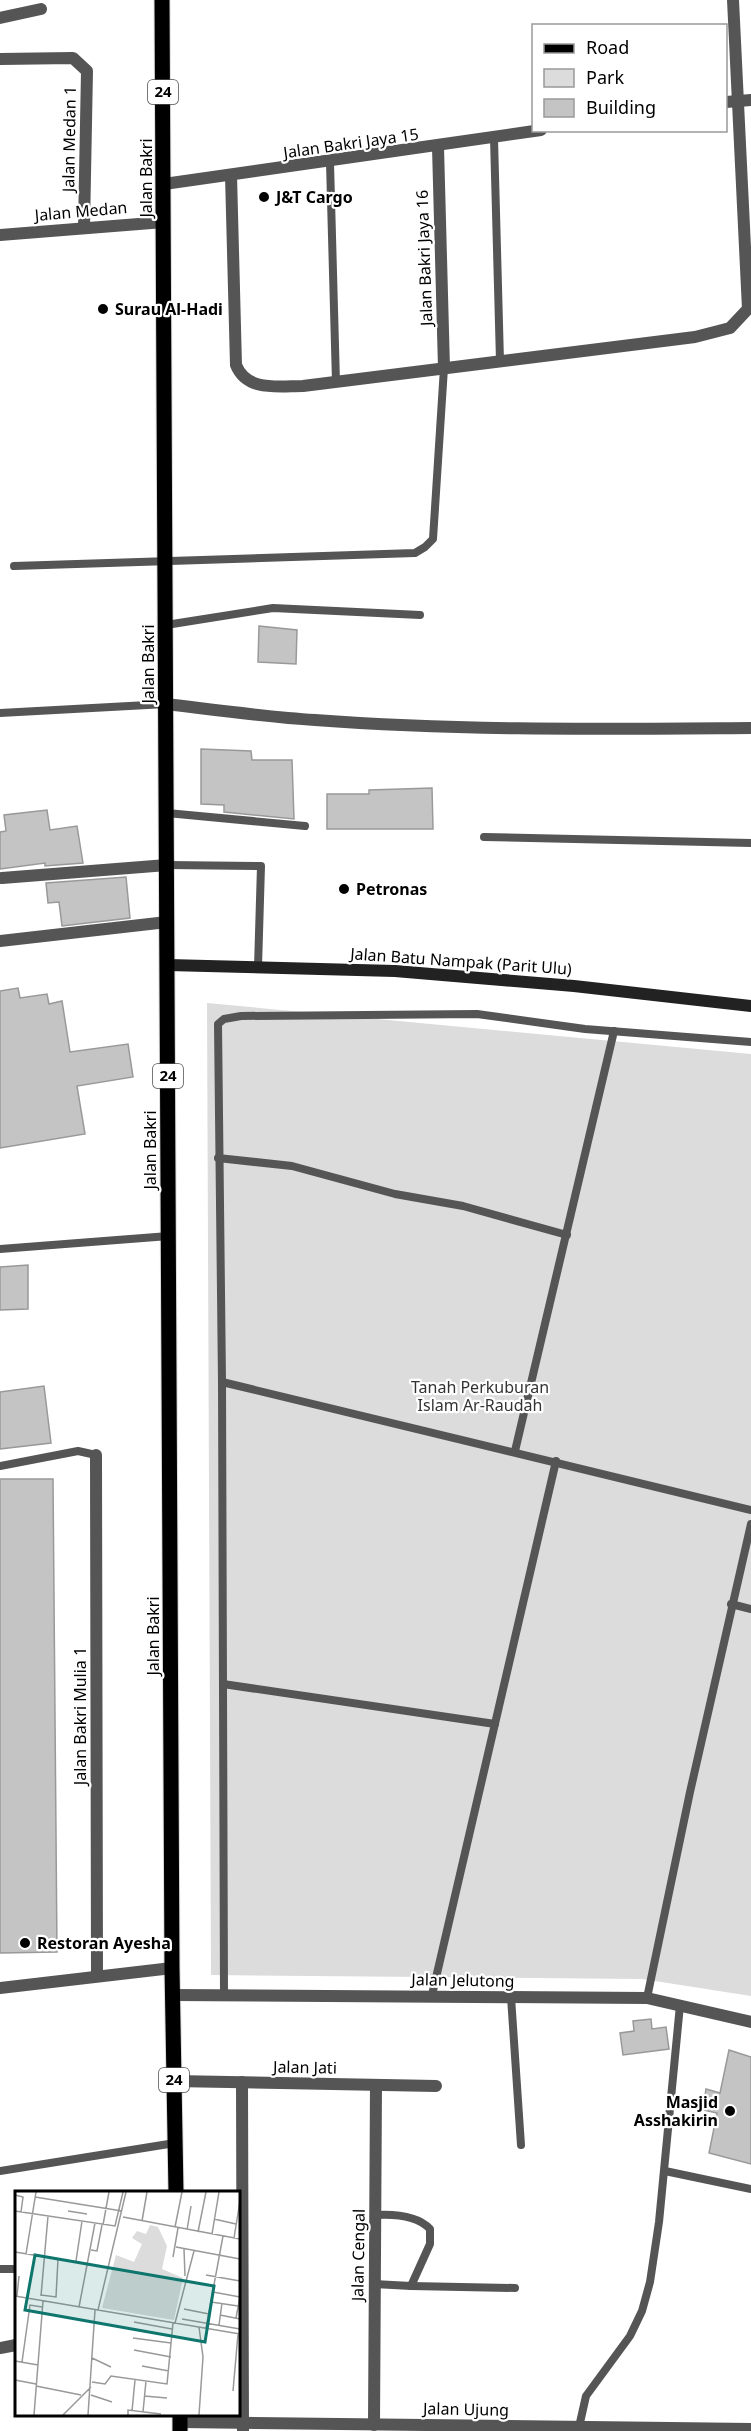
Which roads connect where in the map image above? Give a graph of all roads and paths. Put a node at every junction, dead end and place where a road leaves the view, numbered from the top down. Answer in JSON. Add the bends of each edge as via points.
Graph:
{"nodes":[{"id":1,"x":162,"y":0,"type":"edge"},
{"id":2,"x":733,"y":0,"type":"edge"},
{"id":3,"x":41,"y":9,"type":"dead end"},
{"id":4,"x":0,"y":18,"type":"edge"},
{"id":5,"x":0,"y":59,"type":"edge"},
{"id":6,"x":751,"y":100,"type":"edge"},
{"id":7,"x":731,"y":102,"type":"edge"},
{"id":8,"x":532,"y":132,"type":"edge"},
{"id":9,"x":494,"y":138,"type":"junction"},
{"id":10,"x":438,"y":147,"type":"junction"},
{"id":11,"x":330,"y":163,"type":"junction"},
{"id":12,"x":231,"y":175,"type":"junction"},
{"id":13,"x":164,"y":184,"type":"junction"},
{"id":14,"x":164,"y":222,"type":"junction"},
{"id":15,"x":84,"y":227,"type":"junction"},
{"id":16,"x":0,"y":235,"type":"edge"},
{"id":17,"x":500,"y":361,"type":"junction"},
{"id":18,"x":444,"y":368,"type":"junction"},
{"id":19,"x":336,"y":382,"type":"junction"},
{"id":20,"x":166,"y":561,"type":"junction"},
{"id":21,"x":14,"y":566,"type":"dead end"},
{"id":22,"x":420,"y":615,"type":"dead end"},
{"id":23,"x":166,"y":625,"type":"junction"},
{"id":24,"x":166,"y":704,"type":"junction"},
{"id":25,"x":0,"y":713,"type":"edge"},
{"id":26,"x":751,"y":728,"type":"edge"},
{"id":27,"x":167,"y":813,"type":"junction"},
{"id":28,"x":305,"y":826,"type":"dead end"},
{"id":29,"x":484,"y":837,"type":"dead end"},
{"id":30,"x":751,"y":843,"type":"edge"},
{"id":31,"x":167,"y":865,"type":"junction"},
{"id":32,"x":2,"y":878,"type":"dead end"},
{"id":33,"x":167,"y":922,"type":"junction"},
{"id":34,"x":0,"y":941,"type":"edge"},
{"id":35,"x":168,"y":965,"type":"junction"},
{"id":36,"x":258,"y":967,"type":"junction"},
{"id":37,"x":751,"y":1005,"type":"edge"},
{"id":38,"x":614,"y":1031,"type":"junction"},
{"id":39,"x":751,"y":1042,"type":"edge"},
{"id":40,"x":218,"y":1158,"type":"junction"},
{"id":41,"x":567,"y":1235,"type":"junction"},
{"id":42,"x":169,"y":1236,"type":"junction"},
{"id":43,"x":0,"y":1249,"type":"edge"},
{"id":44,"x":222,"y":1382,"type":"junction"},
{"id":45,"x":515,"y":1451,"type":"junction"},
{"id":46,"x":96,"y":1455,"type":"joint"},
{"id":47,"x":556,"y":1461,"type":"junction"},
{"id":48,"x":0,"y":1466,"type":"edge"},
{"id":49,"x":751,"y":1510,"type":"edge"},
{"id":50,"x":751,"y":1524,"type":"edge"},
{"id":51,"x":731,"y":1604,"type":"junction"},
{"id":52,"x":751,"y":1609,"type":"edge"},
{"id":53,"x":223,"y":1684,"type":"junction"},
{"id":54,"x":495,"y":1724,"type":"junction"},
{"id":55,"x":172,"y":1968,"type":"junction"},
{"id":56,"x":97,"y":1976,"type":"junction"},
{"id":57,"x":0,"y":1988,"type":"edge"},
{"id":58,"x":172,"y":1995,"type":"junction"},
{"id":59,"x":432,"y":1995,"type":"junction"},
{"id":60,"x":224,"y":1996,"type":"junction"},
{"id":61,"x":511,"y":1997,"type":"junction"},
{"id":62,"x":647,"y":1998,"type":"junction"},
{"id":63,"x":680,"y":2006,"type":"junction"},
{"id":64,"x":751,"y":2022,"type":"edge"},
{"id":65,"x":174,"y":2081,"type":"junction"},
{"id":66,"x":242,"y":2082,"type":"junction"},
{"id":67,"x":376,"y":2085,"type":"junction"},
{"id":68,"x":436,"y":2086,"type":"dead end"},
{"id":69,"x":175,"y":2143,"type":"junction"},
{"id":70,"x":521,"y":2145,"type":"dead end"},
{"id":71,"x":664,"y":2170,"type":"junction"},
{"id":72,"x":0,"y":2172,"type":"edge"},
{"id":73,"x":751,"y":2189,"type":"edge"},
{"id":74,"x":176,"y":2191,"type":"edge"},
{"id":75,"x":375,"y":2215,"type":"junction"},
{"id":76,"x":374,"y":2284,"type":"junction"},
{"id":77,"x":411,"y":2286,"type":"junction"},
{"id":78,"x":515,"y":2288,"type":"dead end"},
{"id":79,"x":15,"y":2345,"type":"edge"},
{"id":80,"x":0,"y":2348,"type":"edge"},
{"id":81,"x":180,"y":2423,"type":"edge"},
{"id":82,"x":374,"y":2425,"type":"junction"},
{"id":83,"x":243,"y":2427,"type":"edge"},
{"id":84,"x":579,"y":2427,"type":"junction"},
{"id":85,"x":544,"y":2429,"type":"edge"},
{"id":86,"x":751,"y":2429,"type":"edge"},
{"id":87,"x":676,"y":2430,"type":"edge"}],
"edges":[{"from":1,"to":13,"type":"main road","name":"Jalan Bakri","number":"24"},
{"from":2,"to":7,"type":"street"},
{"from":3,"to":4,"type":"street"},
{"from":5,"to":15,"type":"street","name":"Jalan Medan 1","via":[[73,58],[87,71]]},
{"from":6,"to":7,"type":"street"},
{"from":7,"to":17,"type":"street","via":[[748,309],[741,319],[730,328],[695,337]]},
{"from":8,"to":9,"type":"street","name":"Jalan Bakri Jaya 15"},
{"from":9,"to":10,"type":"street","name":"Jalan Bakri Jaya 15"},
{"from":9,"to":17,"type":"lane"},
{"from":10,"to":11,"type":"street","name":"Jalan Bakri Jaya 15"},
{"from":10,"to":18,"type":"street","name":"Jalan Bakri Jaya 16"},
{"from":11,"to":12,"type":"street","name":"Jalan Bakri Jaya 15"},
{"from":11,"to":19,"type":"lane"},
{"from":12,"to":13,"type":"street","name":"Jalan Bakri Jaya 15"},
{"from":12,"to":19,"type":"street","via":[[233,329],[240,376],[250,383],[268,386]]},
{"from":13,"to":14,"type":"main road","name":"Jalan Bakri","number":"24"},
{"from":14,"to":15,"type":"street","name":"Jalan Medan"},
{"from":14,"to":20,"type":"main road","name":"Jalan Bakri","number":"24"},
{"from":15,"to":16,"type":"street","name":"Jalan Medan"},
{"from":17,"to":18,"type":"street"},
{"from":18,"to":19,"type":"street"},
{"from":18,"to":20,"type":"lane","via":[[433,539],[425,548],[415,553]]},
{"from":20,"to":21,"type":"lane"},
{"from":20,"to":23,"type":"main road","name":"Jalan Bakri","number":"24"},
{"from":22,"to":23,"type":"lane","via":[[273,608]]},
{"from":23,"to":24,"type":"main road","name":"Jalan Bakri","number":"24"},
{"from":24,"to":25,"type":"lane"},
{"from":24,"to":26,"type":"street","via":[[274,717],[397,724]]},
{"from":24,"to":27,"type":"main road","name":"Jalan Bakri","number":"24"},
{"from":27,"to":28,"type":"lane"},
{"from":27,"to":31,"type":"main road","name":"Jalan Bakri","number":"24"},
{"from":29,"to":30,"type":"lane"},
{"from":31,"to":32,"type":"street"},
{"from":31,"to":33,"type":"main road","name":"Jalan Bakri","number":"24"},
{"from":31,"to":36,"type":"lane","via":[[261,866]]},
{"from":33,"to":34,"type":"street"},
{"from":33,"to":35,"type":"main road","name":"Jalan Bakri","number":"24"},
{"from":35,"to":36,"type":"street","name":"Jalan Batu Nampak (Parit Ulu)"},
{"from":35,"to":42,"type":"main road","name":"Jalan Bakri","number":"24"},
{"from":36,"to":37,"type":"street","name":"Jalan Batu Nampak (Parit Ulu)","via":[[394,971]]},
{"from":38,"to":39,"type":"lane"},
{"from":38,"to":40,"type":"lane","via":[[477,1014],[224,1019],[218,1024],[216,1035]]},
{"from":38,"to":41,"type":"lane"},
{"from":40,"to":41,"type":"lane","via":[[292,1166]]},
{"from":40,"to":44,"type":"lane"},
{"from":41,"to":45,"type":"lane"},
{"from":42,"to":43,"type":"lane"},
{"from":42,"to":55,"type":"main road","name":"Jalan Bakri","number":"24"},
{"from":44,"to":45,"type":"lane"},
{"from":44,"to":53,"type":"lane"},
{"from":45,"to":47,"type":"lane"},
{"from":46,"to":48,"type":"lane","via":[[78,1450]]},
{"from":46,"to":56,"type":"street","name":"Jalan Bakri Mulia 1"},
{"from":47,"to":49,"type":"lane"},
{"from":47,"to":54,"type":"lane"},
{"from":50,"to":51,"type":"lane"},
{"from":51,"to":52,"type":"lane"},
{"from":51,"to":62,"type":"lane"},
{"from":53,"to":54,"type":"lane"},
{"from":53,"to":60,"type":"lane"},
{"from":54,"to":59,"type":"lane"},
{"from":55,"to":56,"type":"street"},
{"from":55,"to":58,"type":"main road","name":"Jalan Bakri","number":"24"},
{"from":56,"to":57,"type":"street"},
{"from":58,"to":60,"type":"street","name":"Jalan Jelutong"},
{"from":58,"to":65,"type":"main road","name":"Jalan Bakri","number":"24"},
{"from":59,"to":60,"type":"street","name":"Jalan Jelutong"},
{"from":59,"to":61,"type":"street","name":"Jalan Jelutong"},
{"from":61,"to":62,"type":"street","name":"Jalan Jelutong"},
{"from":61,"to":70,"type":"lane"},
{"from":62,"to":63,"type":"street","name":"Jalan Jelutong"},
{"from":63,"to":64,"type":"street","name":"Jalan Jelutong"},
{"from":63,"to":71,"type":"lane"},
{"from":65,"to":66,"type":"street","name":"Jalan Jati"},
{"from":65,"to":69,"type":"main road","name":"Jalan Bakri","number":"24"},
{"from":66,"to":67,"type":"street","name":"Jalan Jati"},
{"from":66,"to":83,"type":"street"},
{"from":67,"to":68,"type":"street","name":"Jalan Jati"},
{"from":67,"to":75,"type":"street","name":"Jalan Cengal"},
{"from":69,"to":72,"type":"lane"},
{"from":69,"to":74,"type":"main road","name":"Jalan Bakri","number":"24"},
{"from":71,"to":73,"type":"lane"},
{"from":71,"to":84,"type":"lane","via":[[653,2262],[642,2311],[630,2337],[591,2386]]},
{"from":75,"to":76,"type":"street","name":"Jalan Cengal"},
{"from":75,"to":77,"type":"lane","via":[[399,2215],[420,2221],[430,2229],[430,2244]]},
{"from":76,"to":77,"type":"lane"},
{"from":76,"to":82,"type":"street","name":"Jalan Cengal"},
{"from":77,"to":78,"type":"lane"},
{"from":79,"to":80,"type":"street"},
{"from":81,"to":83,"type":"street","name":"Jalan Ujung"},
{"from":82,"to":83,"type":"street","name":"Jalan Ujung"},
{"from":82,"to":85,"type":"street","name":"Jalan Ujung"},
{"from":84,"to":85,"type":"street","name":"Jalan Ujung"},
{"from":84,"to":87,"type":"street","name":"Jalan Ujung"},
{"from":86,"to":87,"type":"street","name":"Jalan Ujung"}]}
